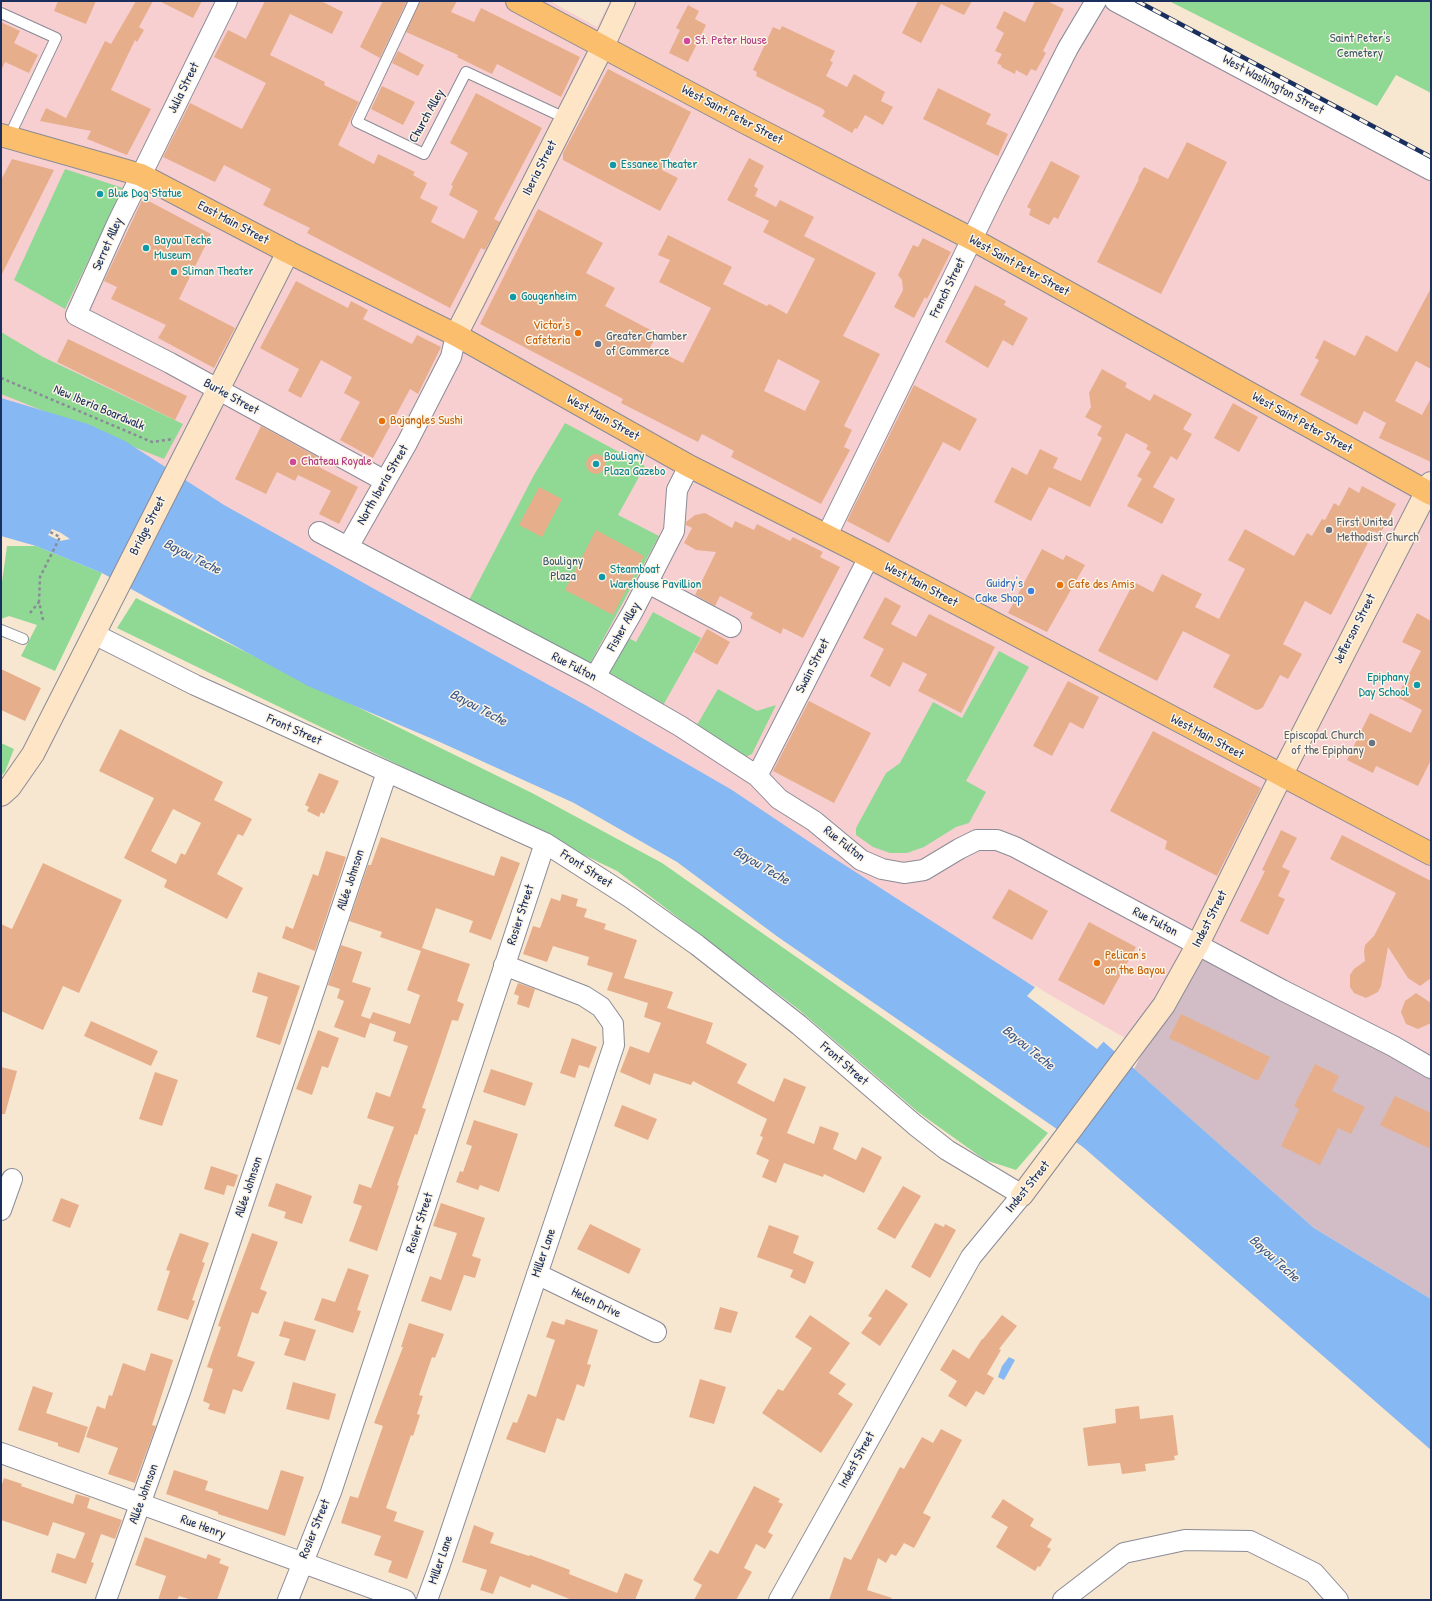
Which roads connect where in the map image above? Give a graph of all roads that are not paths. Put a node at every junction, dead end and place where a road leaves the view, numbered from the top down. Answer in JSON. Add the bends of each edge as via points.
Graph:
{"nodes":[{"id":1,"x":227,"y":1,"type":"edge"},
{"id":2,"x":414,"y":1,"type":"edge"},
{"id":3,"x":517,"y":1,"type":"edge"},
{"id":4,"x":624,"y":1,"type":"edge"},
{"id":5,"x":1096,"y":1,"type":"edge"},
{"id":6,"x":1114,"y":1,"type":"edge"},
{"id":7,"x":1,"y":13,"type":"edge"},
{"id":8,"x":603,"y":46,"type":"junction"},
{"id":9,"x":565,"y":118,"type":"junction"},
{"id":10,"x":5,"y":136,"type":"edge"},
{"id":11,"x":1431,"y":170,"type":"edge"},
{"id":12,"x":141,"y":174,"type":"junction"},
{"id":13,"x":972,"y":239,"type":"junction"},
{"id":14,"x":288,"y":252,"type":"junction"},
{"id":15,"x":76,"y":315,"type":"joint"},
{"id":16,"x":456,"y":335,"type":"junction"},
{"id":17,"x":218,"y":390,"type":"junction"},
{"id":18,"x":689,"y":466,"type":"junction"},
{"id":19,"x":385,"y":482,"type":"junction"},
{"id":20,"x":1430,"y":490,"type":"edge"},
{"id":21,"x":319,"y":532,"type":"dead end"},
{"id":22,"x":827,"y":535,"type":"junction"},
{"id":23,"x":348,"y":547,"type":"junction"},
{"id":24,"x":869,"y":557,"type":"junction"},
{"id":25,"x":648,"y":583,"type":"junction"},
{"id":26,"x":731,"y":627,"type":"dead end"},
{"id":27,"x":1,"y":630,"type":"edge"},
{"id":28,"x":94,"y":634,"type":"junction"},
{"id":29,"x":22,"y":639,"type":"dead end"},
{"id":30,"x":595,"y":677,"type":"junction"},
{"id":31,"x":387,"y":772,"type":"junction"},
{"id":32,"x":757,"y":776,"type":"junction"},
{"id":33,"x":1281,"y":776,"type":"junction"},
{"id":34,"x":1,"y":795,"type":"edge"},
{"id":35,"x":545,"y":843,"type":"junction"},
{"id":36,"x":1431,"y":854,"type":"edge"},
{"id":37,"x":1198,"y":944,"type":"junction"},
{"id":38,"x":504,"y":965,"type":"junction"},
{"id":39,"x":1431,"y":1068,"type":"edge"},
{"id":40,"x":12,"y":1179,"type":"dead end"},
{"id":41,"x":1022,"y":1196,"type":"junction"},
{"id":42,"x":1,"y":1210,"type":"edge"},
{"id":43,"x":537,"y":1274,"type":"junction"},
{"id":44,"x":656,"y":1332,"type":"dead end"},
{"id":45,"x":1,"y":1453,"type":"edge"},
{"id":46,"x":140,"y":1504,"type":"junction"},
{"id":47,"x":302,"y":1562,"type":"junction"},
{"id":48,"x":106,"y":1600,"type":"edge"},
{"id":49,"x":288,"y":1600,"type":"edge"},
{"id":50,"x":405,"y":1600,"type":"edge"},
{"id":51,"x":426,"y":1600,"type":"edge"},
{"id":52,"x":779,"y":1600,"type":"edge"},
{"id":53,"x":1063,"y":1600,"type":"edge"},
{"id":54,"x":1338,"y":1600,"type":"edge"}],
"edges":[{"from":1,"to":12,"type":"street","name":"Julia Street"},
{"from":2,"to":9,"type":"lane","name":"Church Alley","via":[[358,122],[424,154],[466,72]]},
{"from":3,"to":8,"type":"main road","name":"West Saint Peter Street"},
{"from":4,"to":8,"type":"street","name":"Iberia Street"},
{"from":5,"to":13,"type":"street","name":"French Street","via":[[1068,48]]},
{"from":6,"to":11,"type":"street","name":"West Washington Street"},
{"from":7,"to":10,"type":"lane","via":[[56,38]]},
{"from":8,"to":9,"type":"street","name":"Iberia Street"},
{"from":8,"to":13,"type":"main road","name":"West Saint Peter Street"},
{"from":9,"to":16,"type":"street","name":"Iberia Street"},
{"from":10,"to":12,"type":"main road","name":"East Main Street"},
{"from":12,"to":14,"type":"main road","name":"East Main Street"},
{"from":12,"to":15,"type":"street","name":"Serret Alley"},
{"from":13,"to":20,"type":"main road","name":"West Saint Peter Street"},
{"from":13,"to":22,"type":"street","name":"French Street"},
{"from":14,"to":16,"type":"main road","name":"East Main Street"},
{"from":14,"to":17,"type":"street","name":"Bridge Street"},
{"from":15,"to":17,"type":"street","name":"Burke Street"},
{"from":16,"to":18,"type":"main road","name":"West Main Street"},
{"from":16,"to":19,"type":"street","name":"North Iberia Street","via":[[451,357]]},
{"from":17,"to":19,"type":"street","name":"Burke Street"},
{"from":17,"to":28,"type":"street","name":"Bridge Street"},
{"from":18,"to":22,"type":"main road","name":"West Main Street"},
{"from":18,"to":25,"type":"street","name":"Fisher Alley","via":[[677,490],[674,531]]},
{"from":19,"to":23,"type":"street","name":"North Iberia Street"},
{"from":20,"to":33,"type":"street","name":"Jefferson Street"},
{"from":21,"to":23,"type":"street","name":"Rue Fulton"},
{"from":22,"to":24,"type":"main road","name":"West Main Street"},
{"from":23,"to":30,"type":"street","name":"Rue Fulton"},
{"from":24,"to":32,"type":"street","name":"Swain Street"},
{"from":24,"to":33,"type":"main road","name":"West Main Street"},
{"from":25,"to":26,"type":"street"},
{"from":25,"to":30,"type":"street","name":"Fisher Alley"},
{"from":27,"to":29,"type":"lane"},
{"from":28,"to":31,"type":"street","name":"Front Street","via":[[195,685]]},
{"from":28,"to":34,"type":"street","name":"Bridge Street","via":[[33,754],[10,787]]},
{"from":30,"to":32,"type":"street","name":"Rue Fulton","via":[[680,726]]},
{"from":31,"to":35,"type":"street","name":"Front Street"},
{"from":31,"to":46,"type":"street","name":"Allée Johnson","via":[[184,1381]]},
{"from":32,"to":37,"type":"street","name":"Rue Fulton","via":[[779,799],[814,821],[861,860],[882,869],[904,873],[924,870],[977,840],[997,840],[1016,847]]},
{"from":33,"to":36,"type":"main road","name":"West Main Street"},
{"from":33,"to":37,"type":"street","name":"Indest Street"},
{"from":35,"to":38,"type":"street","name":"Rosier Street"},
{"from":35,"to":41,"type":"street","name":"Front Street","via":[[631,898],[697,945],[799,1025],[947,1150]]},
{"from":37,"to":39,"type":"street","name":"Rue Fulton"},
{"from":37,"to":41,"type":"street","name":"Indest Street","via":[[1164,1005]]},
{"from":38,"to":43,"type":"street","name":"Miller Lane","via":[[584,996],[601,1007],[613,1024],[614,1045]]},
{"from":38,"to":47,"type":"street","name":"Rosier Street","via":[[331,1492]]},
{"from":40,"to":42,"type":"street"},
{"from":41,"to":52,"type":"street","name":"Indest Street","via":[[971,1257]]},
{"from":43,"to":44,"type":"street","name":"Helen Drive"},
{"from":43,"to":51,"type":"street","name":"Miller Lane"},
{"from":45,"to":46,"type":"street","name":"Rue Henry"},
{"from":46,"to":47,"type":"street","name":"Rue Henry"},
{"from":46,"to":48,"type":"street","name":"Allée Johnson"},
{"from":47,"to":49,"type":"street","name":"Rosier Street"},
{"from":47,"to":50,"type":"street","name":"Rue Henry"},
{"from":53,"to":54,"type":"street","via":[[1124,1553],[1185,1540],[1250,1540],[1314,1573]]}]}
